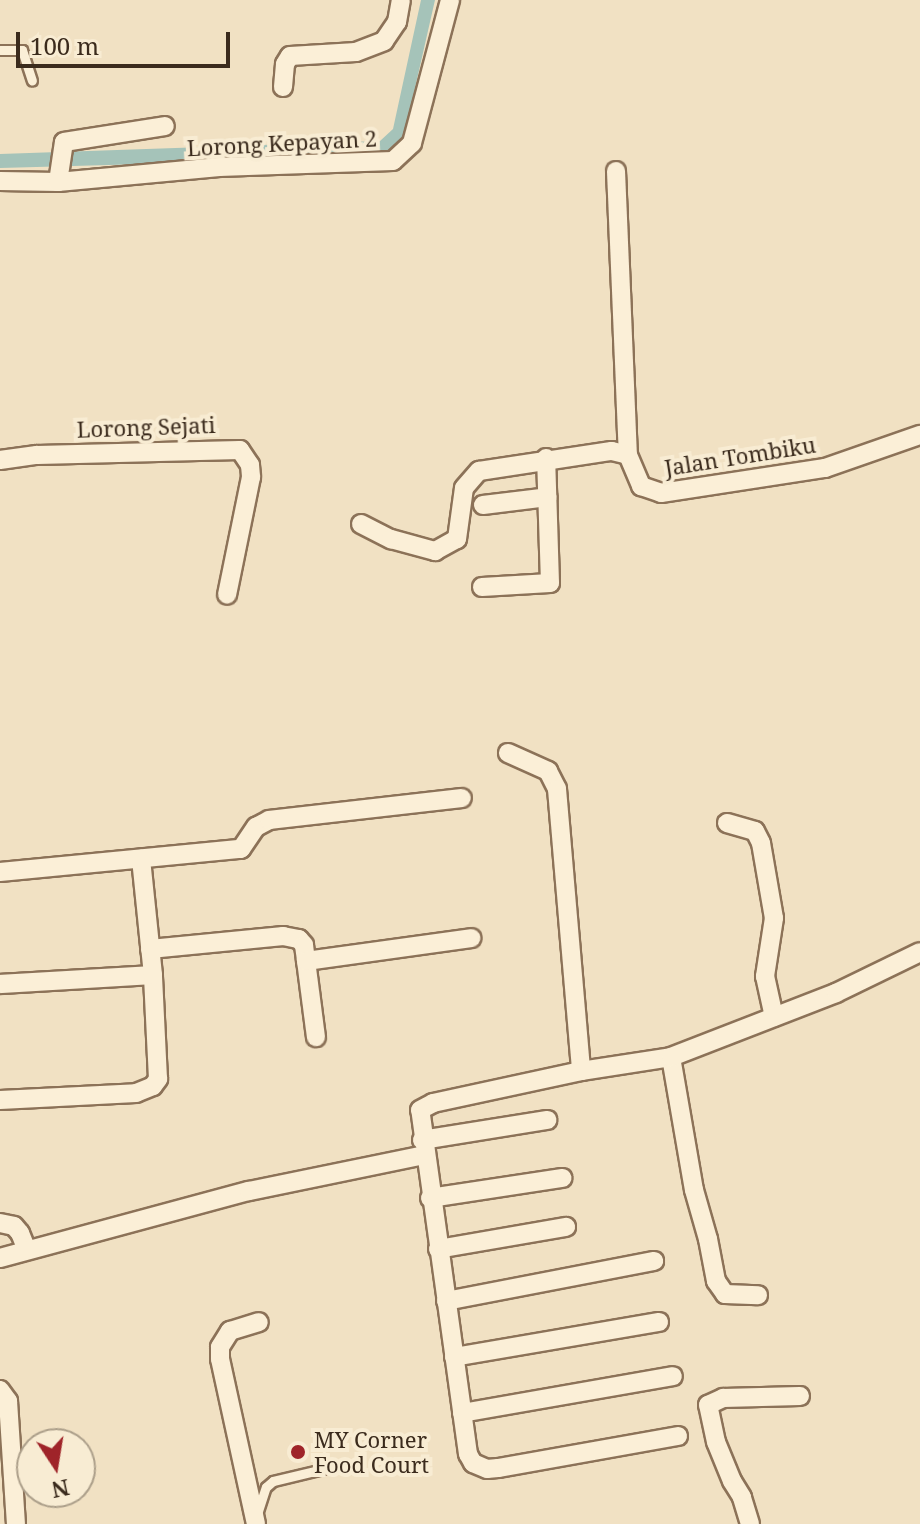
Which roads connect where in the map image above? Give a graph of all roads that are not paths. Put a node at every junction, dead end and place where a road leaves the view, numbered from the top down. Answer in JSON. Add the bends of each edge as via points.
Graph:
{"nodes":[{"id":1,"x":401,"y":0,"type":"edge"},
{"id":2,"x":450,"y":0,"type":"edge"},
{"id":3,"x":0,"y":50,"type":"edge"},
{"id":4,"x":32,"y":80,"type":"dead end"},
{"id":5,"x":283,"y":87,"type":"dead end"},
{"id":6,"x":165,"y":126,"type":"dead end"},
{"id":7,"x":59,"y":167,"type":"junction"},
{"id":8,"x":616,"y":171,"type":"dead end"},
{"id":9,"x":0,"y":181,"type":"edge"},
{"id":10,"x":920,"y":435,"type":"edge"},
{"id":11,"x":628,"y":455,"type":"junction"},
{"id":12,"x":546,"y":458,"type":"junction"},
{"id":13,"x":0,"y":460,"type":"edge"},
{"id":14,"x":548,"y":497,"type":"junction"},
{"id":15,"x":483,"y":505,"type":"dead end"},
{"id":16,"x":361,"y":524,"type":"dead end"},
{"id":17,"x":482,"y":587,"type":"dead end"},
{"id":18,"x":227,"y":595,"type":"dead end"},
{"id":19,"x":508,"y":753,"type":"dead end"},
{"id":20,"x":462,"y":798,"type":"dead end"},
{"id":21,"x":727,"y":823,"type":"dead end"},
{"id":22,"x":141,"y":859,"type":"junction"},
{"id":23,"x":0,"y":872,"type":"edge"},
{"id":24,"x":471,"y":938,"type":"dead end"},
{"id":25,"x":150,"y":949,"type":"junction"},
{"id":26,"x":920,"y":952,"type":"edge"},
{"id":27,"x":306,"y":961,"type":"junction"},
{"id":28,"x":153,"y":975,"type":"junction"},
{"id":29,"x":0,"y":984,"type":"edge"},
{"id":30,"x":774,"y":1017,"type":"junction"},
{"id":31,"x":316,"y":1037,"type":"dead end"},
{"id":32,"x":671,"y":1057,"type":"junction"},
{"id":33,"x":581,"y":1071,"type":"junction"},
{"id":34,"x":0,"y":1100,"type":"edge"},
{"id":35,"x":547,"y":1120,"type":"dead end"},
{"id":36,"x":424,"y":1148,"type":"junction"},
{"id":37,"x":562,"y":1178,"type":"dead end"},
{"id":38,"x":430,"y":1198,"type":"junction"},
{"id":39,"x":0,"y":1223,"type":"edge"},
{"id":40,"x":566,"y":1227,"type":"dead end"},
{"id":41,"x":438,"y":1249,"type":"junction"},
{"id":42,"x":27,"y":1250,"type":"junction"},
{"id":43,"x":0,"y":1258,"type":"edge"},
{"id":44,"x":654,"y":1261,"type":"dead end"},
{"id":45,"x":758,"y":1295,"type":"dead end"},
{"id":46,"x":446,"y":1301,"type":"junction"},
{"id":47,"x":259,"y":1322,"type":"dead end"},
{"id":48,"x":659,"y":1322,"type":"dead end"},
{"id":49,"x":454,"y":1357,"type":"junction"},
{"id":50,"x":673,"y":1376,"type":"dead end"},
{"id":51,"x":0,"y":1390,"type":"edge"},
{"id":52,"x":800,"y":1396,"type":"dead end"},
{"id":53,"x":462,"y":1413,"type":"junction"},
{"id":54,"x":678,"y":1436,"type":"dead end"},
{"id":55,"x":323,"y":1469,"type":"dead end"},
{"id":56,"x":7,"y":1492,"type":"edge"},
{"id":57,"x":256,"y":1521,"type":"edge"},
{"id":58,"x":16,"y":1524,"type":"edge"},
{"id":59,"x":750,"y":1524,"type":"edge"}],
"edges":[{"from":1,"to":5,"type":"street","via":[[397,22],[384,41],[356,52],[290,56]]},
{"from":2,"to":7,"type":"street","name":"Lorong Kepayan 2","via":[[412,143],[393,161]]},
{"from":3,"to":4,"type":"lane","via":[[22,50]]},
{"from":6,"to":7,"type":"street","via":[[69,140]]},
{"from":7,"to":9,"type":"street","name":"Lorong Kepayan 2"},
{"from":8,"to":11,"type":"street"},
{"from":10,"to":11,"type":"street","name":"Jalan Tombiku","via":[[825,468],[661,493],[641,486]]},
{"from":11,"to":12,"type":"street","via":[[612,451]]},
{"from":12,"to":14,"type":"street"},
{"from":12,"to":16,"type":"street","via":[[474,474],[464,488],[457,539],[435,551]]},
{"from":13,"to":18,"type":"street","name":"Lorong Sejati","via":[[240,450],[251,477]]},
{"from":14,"to":15,"type":"street"},
{"from":14,"to":17,"type":"street","via":[[550,583]]},
{"from":19,"to":33,"type":"street","via":[[548,771],[557,789]]},
{"from":20,"to":22,"type":"street","via":[[269,820],[256,827],[241,849]]},
{"from":21,"to":30,"type":"street","via":[[755,831],[761,843],[774,918],[765,976]]},
{"from":22,"to":23,"type":"street"},
{"from":22,"to":25,"type":"street"},
{"from":24,"to":27,"type":"street"},
{"from":25,"to":27,"type":"street","via":[[283,936],[299,939]]},
{"from":25,"to":28,"type":"street"},
{"from":26,"to":30,"type":"street"},
{"from":27,"to":31,"type":"street"},
{"from":28,"to":29,"type":"street"},
{"from":28,"to":34,"type":"street","via":[[160,1070],[153,1086],[136,1093]]},
{"from":30,"to":32,"type":"street"},
{"from":32,"to":33,"type":"street"},
{"from":32,"to":45,"type":"street","via":[[716,1281],[725,1294]]},
{"from":33,"to":36,"type":"street","via":[[433,1103],[420,1110]]},
{"from":35,"to":36,"type":"street"},
{"from":36,"to":38,"type":"street"},
{"from":36,"to":42,"type":"street"},
{"from":37,"to":38,"type":"street"},
{"from":38,"to":41,"type":"street"},
{"from":39,"to":42,"type":"street","via":[[14,1226]]},
{"from":40,"to":41,"type":"street"},
{"from":41,"to":46,"type":"street"},
{"from":42,"to":43,"type":"street"},
{"from":44,"to":46,"type":"street"},
{"from":46,"to":49,"type":"street"},
{"from":47,"to":57,"type":"street","via":[[230,1331],[220,1347]]},
{"from":48,"to":49,"type":"street"},
{"from":49,"to":53,"type":"street"},
{"from":50,"to":53,"type":"street"},
{"from":51,"to":56,"type":"street","via":[[8,1401]]},
{"from":52,"to":59,"type":"street","via":[[723,1398],[708,1405],[716,1442]]},
{"from":53,"to":54,"type":"street","via":[[468,1454],[487,1469]]},
{"from":55,"to":57,"type":"lane","via":[[273,1481],[266,1487]]},
{"from":56,"to":58,"type":"street"}]}
